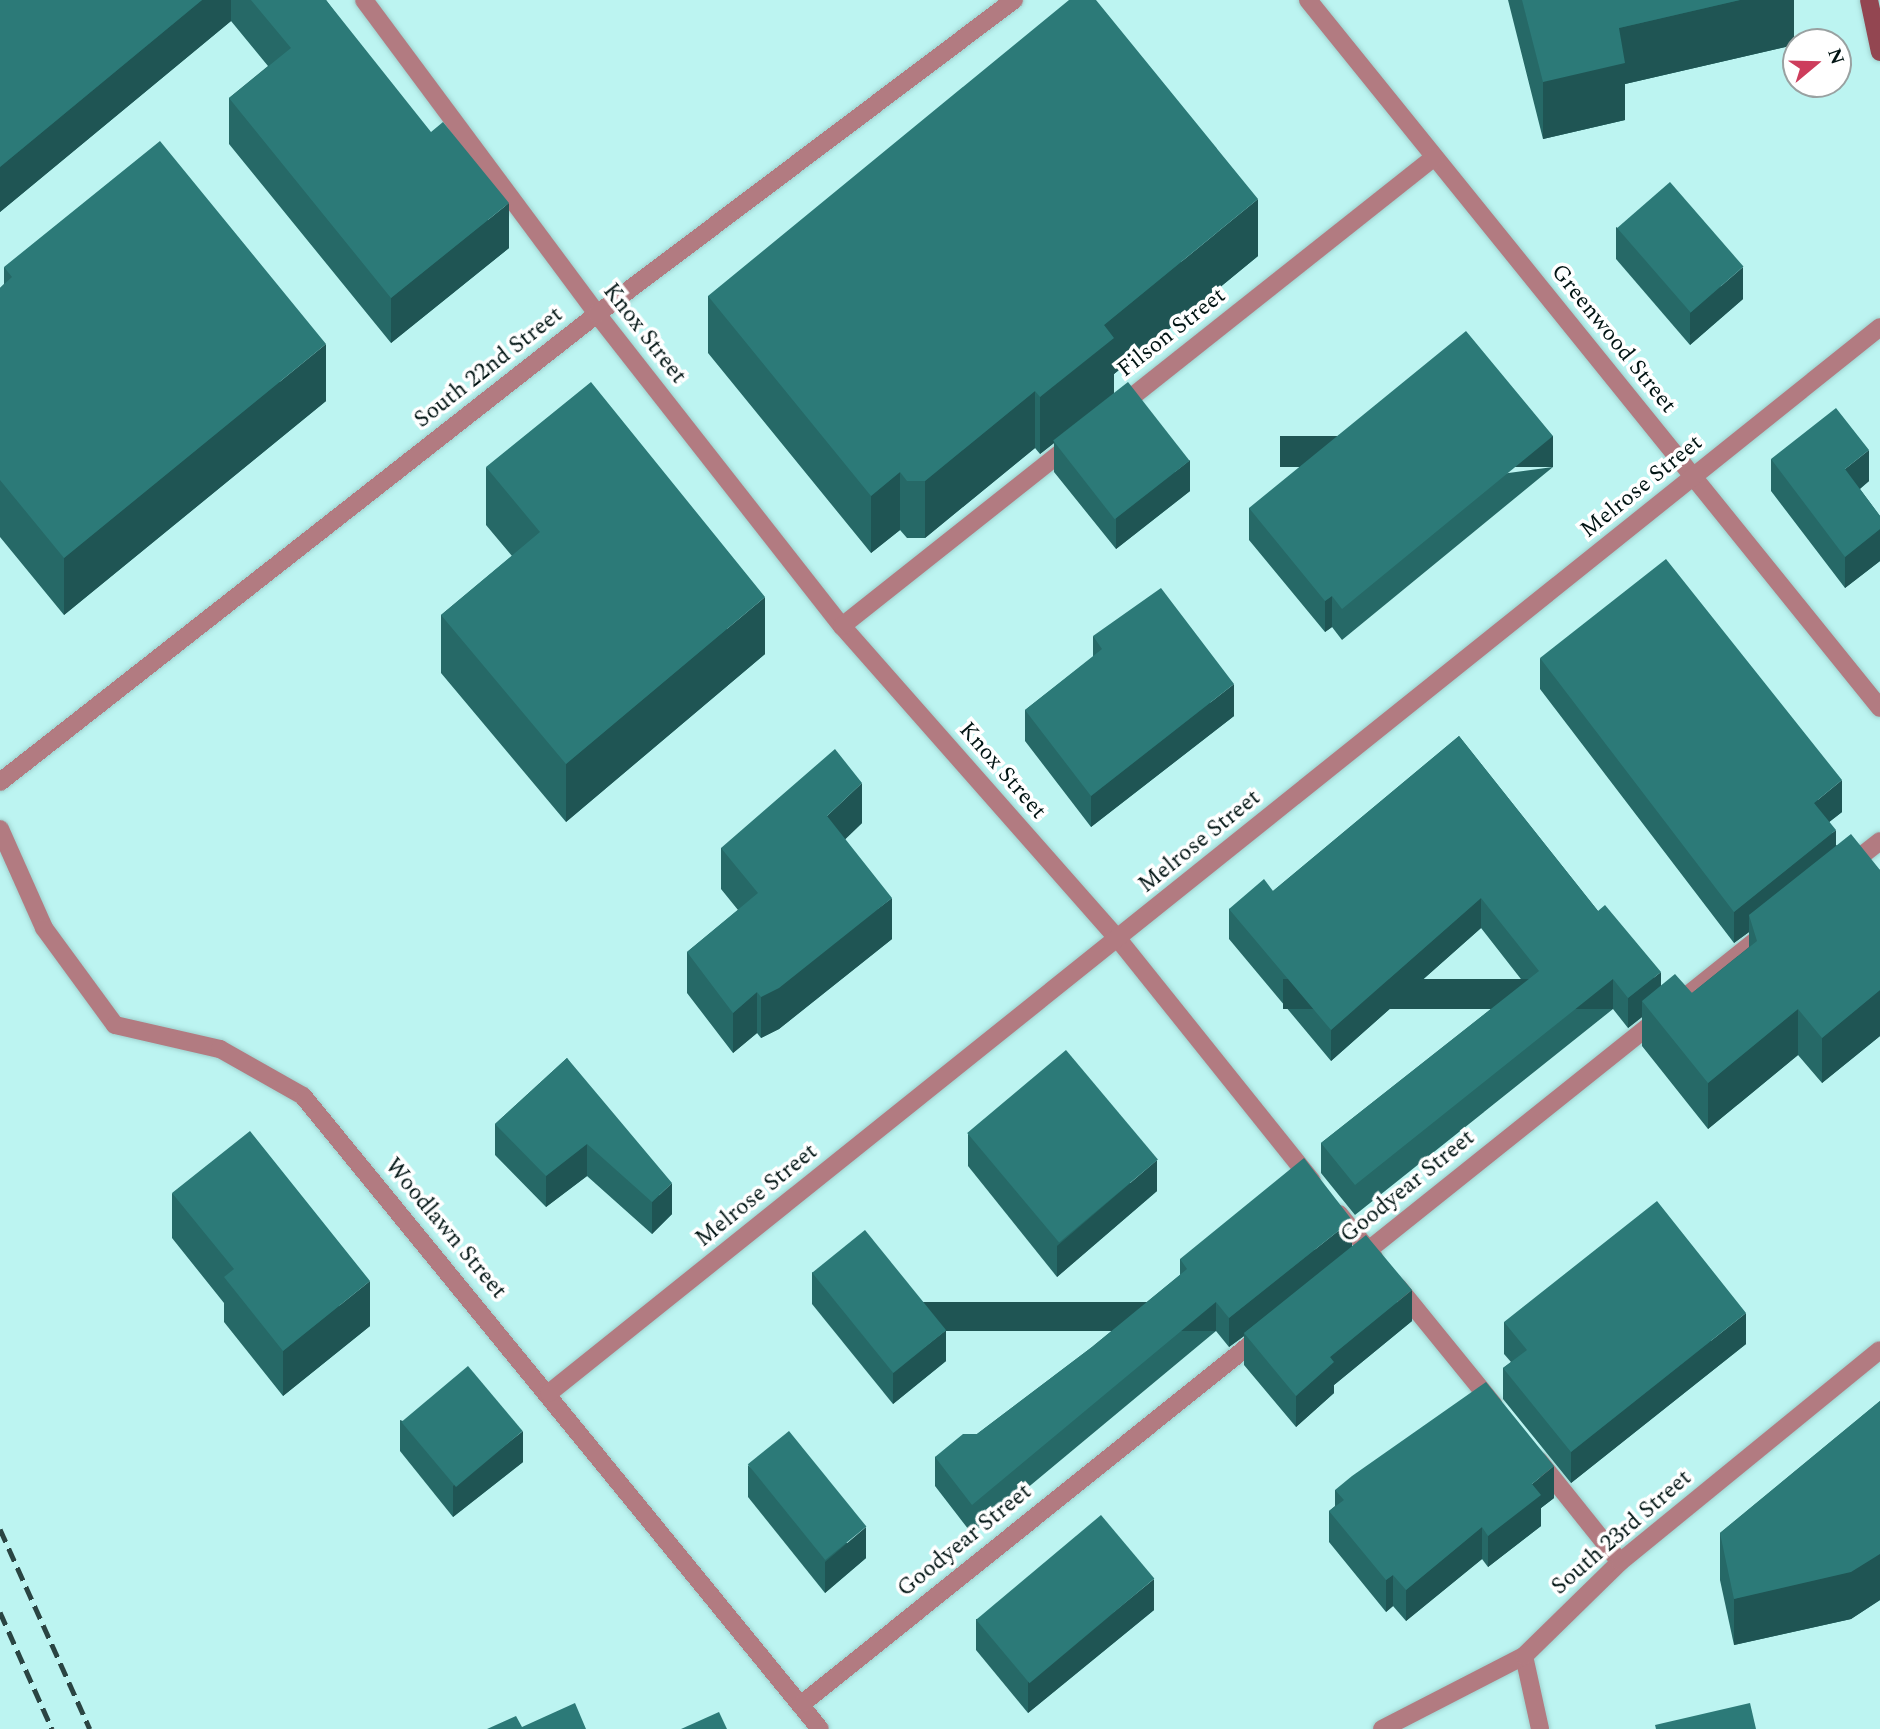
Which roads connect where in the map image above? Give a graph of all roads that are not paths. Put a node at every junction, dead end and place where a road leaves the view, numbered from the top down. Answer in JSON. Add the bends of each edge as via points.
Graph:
{"nodes":[{"id":1,"x":364,"y":0,"type":"edge"},
{"id":2,"x":1014,"y":0,"type":"edge"},
{"id":3,"x":1308,"y":0,"type":"edge"},
{"id":4,"x":1869,"y":0,"type":"edge"},
{"id":5,"x":1880,"y":52,"type":"edge"},
{"id":6,"x":1434,"y":157,"type":"junction"},
{"id":7,"x":597,"y":314,"type":"junction"},
{"id":8,"x":1880,"y":327,"type":"edge"},
{"id":9,"x":1105,"y":418,"type":"edge"},
{"id":10,"x":1083,"y":435,"type":"edge"},
{"id":11,"x":1694,"y":477,"type":"junction"},
{"id":12,"x":842,"y":626,"type":"junction"},
{"id":13,"x":1880,"y":708,"type":"edge"},
{"id":14,"x":0,"y":782,"type":"edge"},
{"id":15,"x":0,"y":829,"type":"edge"},
{"id":16,"x":1880,"y":841,"type":"edge"},
{"id":17,"x":1826,"y":884,"type":"edge"},
{"id":18,"x":1782,"y":919,"type":"edge"},
{"id":19,"x":1118,"y":939,"type":"junction"},
{"id":20,"x":1368,"y":1250,"type":"junction"},
{"id":21,"x":1346,"y":1268,"type":"edge"},
{"id":22,"x":1281,"y":1320,"type":"edge"},
{"id":23,"x":1880,"y":1350,"type":"edge"},
{"id":24,"x":549,"y":1394,"type":"junction"},
{"id":25,"x":1507,"y":1422,"type":"edge"},
{"id":26,"x":1525,"y":1444,"type":"edge"},
{"id":27,"x":1620,"y":1562,"type":"junction"},
{"id":28,"x":1524,"y":1656,"type":"junction"},
{"id":29,"x":803,"y":1703,"type":"junction"},
{"id":30,"x":820,"y":1729,"type":"edge"},
{"id":31,"x":1382,"y":1729,"type":"edge"},
{"id":32,"x":1540,"y":1729,"type":"edge"}],
"edges":[{"from":1,"to":7,"type":"street","name":"Knox Street"},
{"from":2,"to":7,"type":"street","name":"South 22nd Street"},
{"from":3,"to":6,"type":"street","name":"Greenwood Street"},
{"from":4,"to":5,"type":"main road"},
{"from":6,"to":9,"type":"street","name":"Filson Street"},
{"from":6,"to":11,"type":"street","name":"Greenwood Street"},
{"from":7,"to":12,"type":"street","name":"Knox Street"},
{"from":7,"to":14,"type":"street","name":"South 22nd Street"},
{"from":8,"to":11,"type":"street","name":"Melrose Street"},
{"from":10,"to":12,"type":"street"},
{"from":11,"to":13,"type":"street","name":"Greenwood Street"},
{"from":11,"to":19,"type":"street","name":"Melrose Street"},
{"from":12,"to":19,"type":"street","name":"Knox Street"},
{"from":15,"to":24,"type":"street","name":"Woodlawn Street","via":[[44,928],[115,1024],[220,1049],[303,1096]]},
{"from":16,"to":17,"type":"street"},
{"from":18,"to":20,"type":"street","name":"Goodyear Street"},
{"from":19,"to":20,"type":"street","name":"Knox Street"},
{"from":19,"to":24,"type":"street","name":"Melrose Street"},
{"from":20,"to":21,"type":"street","name":"Goodyear Street"},
{"from":20,"to":25,"type":"street","name":"Knox Street"},
{"from":22,"to":29,"type":"street","name":"Goodyear Street"},
{"from":23,"to":27,"type":"street","name":"South 23rd Street"},
{"from":24,"to":29,"type":"street","name":"Woodlawn Street"},
{"from":26,"to":27,"type":"street"},
{"from":27,"to":28,"type":"street","name":"South 23rd Street"},
{"from":28,"to":31,"type":"street","name":"South 23rd Street"},
{"from":28,"to":32,"type":"street"},
{"from":29,"to":30,"type":"street","name":"Woodlawn Street"}]}
